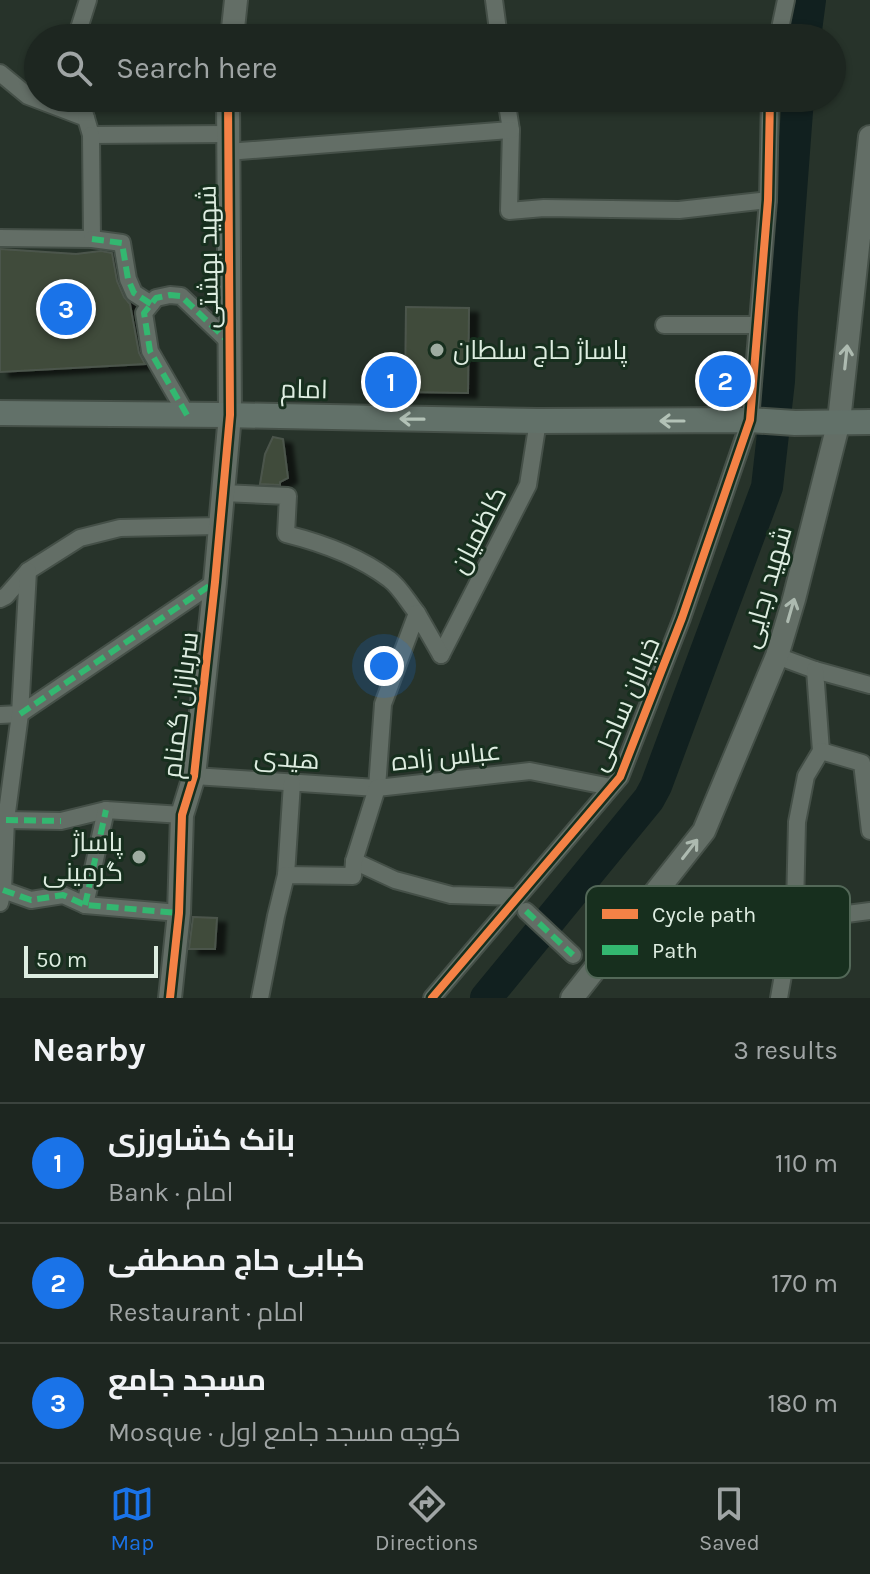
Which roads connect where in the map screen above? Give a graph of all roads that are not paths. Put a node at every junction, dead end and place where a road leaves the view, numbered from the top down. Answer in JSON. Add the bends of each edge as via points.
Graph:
{"nodes":[{"id":1,"x":88,"y":0,"type":"edge"},
{"id":2,"x":236,"y":0,"type":"edge"},
{"id":3,"x":494,"y":0,"type":"edge"},
{"id":4,"x":786,"y":0,"type":"edge"},
{"id":5,"x":80,"y":24,"type":"edge"},
{"id":6,"x":233,"y":24,"type":"edge"},
{"id":7,"x":497,"y":24,"type":"edge"},
{"id":8,"x":781,"y":24,"type":"edge"},
{"id":9,"x":0,"y":73,"type":"edge"},
{"id":10,"x":24,"y":93,"type":"edge"},
{"id":11,"x":70,"y":112,"type":"edge"},
{"id":12,"x":84,"y":112,"type":"edge"},
{"id":13,"x":228,"y":112,"type":"edge"},
{"id":14,"x":508,"y":112,"type":"edge"},
{"id":15,"x":770,"y":112,"type":"edge"},
{"id":16,"x":86,"y":118,"type":"junction"},
{"id":17,"x":511,"y":130,"type":"junction"},
{"id":18,"x":91,"y":135,"type":"junction"},
{"id":19,"x":870,"y":137,"type":"edge"},
{"id":20,"x":228,"y":143,"type":"junction"},
{"id":21,"x":768,"y":200,"type":"junction"},
{"id":22,"x":0,"y":238,"type":"edge"},
{"id":23,"x":92,"y":239,"type":"junction"},
{"id":24,"x":151,"y":304,"type":"junction"},
{"id":25,"x":664,"y":325,"type":"dead end"},
{"id":26,"x":757,"y":325,"type":"junction"},
{"id":27,"x":229,"y":342,"type":"junction"},
{"id":28,"x":0,"y":413,"type":"edge"},
{"id":29,"x":187,"y":415,"type":"junction"},
{"id":30,"x":230,"y":415,"type":"junction"},
{"id":31,"x":750,"y":420,"type":"junction"},
{"id":32,"x":538,"y":421,"type":"junction"},
{"id":33,"x":839,"y":421,"type":"junction"},
{"id":34,"x":870,"y":422,"type":"edge"},
{"id":35,"x":223,"y":493,"type":"junction"},
{"id":36,"x":219,"y":526,"type":"junction"},
{"id":37,"x":28,"y":571,"type":"junction"},
{"id":38,"x":215,"y":582,"type":"junction"},
{"id":39,"x":0,"y":599,"type":"edge"},
{"id":40,"x":417,"y":613,"type":"junction"},
{"id":41,"x":777,"y":656,"type":"junction"},
{"id":42,"x":815,"y":670,"type":"junction"},
{"id":43,"x":870,"y":685,"type":"edge"},
{"id":44,"x":20,"y":714,"type":"junction"},
{"id":45,"x":0,"y":715,"type":"edge"},
{"id":46,"x":821,"y":751,"type":"junction"},
{"id":47,"x":194,"y":776,"type":"junction"},
{"id":48,"x":292,"y":783,"type":"junction"},
{"id":49,"x":611,"y":787,"type":"junction"},
{"id":50,"x":377,"y":788,"type":"junction"},
{"id":51,"x":106,"y":810,"type":"junction"},
{"id":52,"x":182,"y":815,"type":"junction"},
{"id":53,"x":3,"y":830,"type":"edge"},
{"id":54,"x":870,"y":831,"type":"edge"},
{"id":55,"x":354,"y":861,"type":"junction"},
{"id":56,"x":286,"y":875,"type":"junction"},
{"id":57,"x":661,"y":886,"type":"edge"},
{"id":58,"x":795,"y":886,"type":"edge"},
{"id":59,"x":1,"y":897,"type":"edge"},
{"id":60,"x":522,"y":904,"type":"junction"},
{"id":61,"x":85,"y":905,"type":"junction"},
{"id":62,"x":870,"y":911,"type":"edge"},
{"id":63,"x":179,"y":913,"type":"junction"},
{"id":64,"x":850,"y":914,"type":"edge"},
{"id":65,"x":573,"y":955,"type":"dead end"},
{"id":66,"x":588,"y":978,"type":"edge"},
{"id":67,"x":783,"y":978,"type":"edge"},
{"id":68,"x":170,"y":998,"type":"edge"},
{"id":69,"x":260,"y":998,"type":"edge"},
{"id":70,"x":432,"y":998,"type":"edge"},
{"id":71,"x":572,"y":998,"type":"edge"},
{"id":72,"x":779,"y":998,"type":"edge"}],
"edges":[{"from":1,"to":5,"type":"street"},
{"from":2,"to":6,"type":"street"},
{"from":3,"to":7,"type":"street"},
{"from":4,"to":8,"type":"street"},
{"from":9,"to":10,"type":"street"},
{"from":11,"to":16,"type":"street"},
{"from":12,"to":16,"type":"street"},
{"from":13,"to":20,"type":"street","name":"شهید بهشتی"},
{"from":14,"to":17,"type":"street"},
{"from":15,"to":21,"type":"street","name":"خیابان ساحلی"},
{"from":16,"to":18,"type":"street"},
{"from":17,"to":20,"type":"street"},
{"from":17,"to":21,"type":"street","via":[[509,211],[679,210]]},
{"from":18,"to":20,"type":"street"},
{"from":18,"to":23,"type":"street"},
{"from":33,"to":19,"type":"street","name":"شهید رجایی","one_way":true},
{"from":20,"to":27,"type":"street","name":"شهید بهشتی"},
{"from":21,"to":26,"type":"street","name":"خیابان ساحلی"},
{"from":22,"to":23,"type":"street"},
{"from":23,"to":24,"type":"street","via":[[122,243],[134,293]]},
{"from":24,"to":27,"type":"street","via":[[156,298],[181,296]]},
{"from":24,"to":29,"type":"street","via":[[144,313],[150,351]]},
{"from":25,"to":26,"type":"street"},
{"from":26,"to":31,"type":"street","name":"خیابان ساحلی"},
{"from":27,"to":30,"type":"street","name":"شهید بهشتی"},
{"from":28,"to":29,"type":"main road","name":"امام"},
{"from":29,"to":30,"type":"main road","name":"امام"},
{"from":32,"to":30,"type":"main road","name":"امام","one_way":true},
{"from":30,"to":35,"type":"street","name":"سربازان گمنام"},
{"from":31,"to":32,"type":"main road","name":"امام","one_way":true},
{"from":31,"to":33,"type":"main road","name":"امام"},
{"from":31,"to":49,"type":"street","name":"خیابان ساحلی","via":[[682,618],[620,777]]},
{"from":32,"to":40,"type":"street","name":"کاظمیان","via":[[528,485],[441,655]]},
{"from":33,"to":34,"type":"main road"},
{"from":41,"to":33,"type":"street","name":"شهید رجایی","one_way":true},
{"from":35,"to":36,"type":"street","name":"سربازان گمنام"},
{"from":35,"to":40,"type":"street","via":[[288,496],[286,534],[319,542],[391,580]]},
{"from":36,"to":37,"type":"street","via":[[120,528],[80,538]]},
{"from":36,"to":38,"type":"street","name":"سربازان گمنام"},
{"from":37,"to":39,"type":"street"},
{"from":37,"to":44,"type":"street"},
{"from":38,"to":44,"type":"street"},
{"from":38,"to":47,"type":"street","name":"سربازان گمنام"},
{"from":40,"to":50,"type":"street","via":[[383,704]]},
{"from":41,"to":42,"type":"street"},
{"from":57,"to":41,"type":"street","name":"شهید رجایی","one_way":true,"via":[[704,831]]},
{"from":42,"to":43,"type":"street"},
{"from":42,"to":46,"type":"street"},
{"from":44,"to":45,"type":"street"},
{"from":44,"to":53,"type":"street"},
{"from":46,"to":54,"type":"street","via":[[862,763]]},
{"from":46,"to":58,"type":"street","via":[[806,776],[797,822]]},
{"from":47,"to":48,"type":"street","name":"هیدی"},
{"from":47,"to":52,"type":"street","name":"سربازان گمنام"},
{"from":48,"to":50,"type":"street","name":"هیدی"},
{"from":48,"to":56,"type":"street"},
{"from":49,"to":50,"type":"street","name":"عباس زاده","via":[[530,771]]},
{"from":49,"to":60,"type":"street","name":"خیابان ساحلی"},
{"from":50,"to":55,"type":"street","name":"عباس زاده"},
{"from":51,"to":52,"type":"street"},
{"from":51,"to":53,"type":"street"},
{"from":51,"to":61,"type":"street"},
{"from":52,"to":63,"type":"street","name":"سربازان گمنام"},
{"from":53,"to":59,"type":"street"},
{"from":55,"to":56,"type":"street","via":[[353,876]]},
{"from":55,"to":60,"type":"street","via":[[395,880],[451,895]]},
{"from":56,"to":69,"type":"street"},
{"from":59,"to":61,"type":"street","via":[[63,895]]},
{"from":60,"to":65,"type":"street"},
{"from":60,"to":70,"type":"street","name":"خیابان ساحلی"},
{"from":61,"to":63,"type":"street"},
{"from":62,"to":64,"type":"street"},
{"from":63,"to":68,"type":"street","name":"سربازان گمنام"},
{"from":71,"to":66,"type":"street","name":"شهید رجایی","one_way":true},
{"from":67,"to":72,"type":"street"}]}
